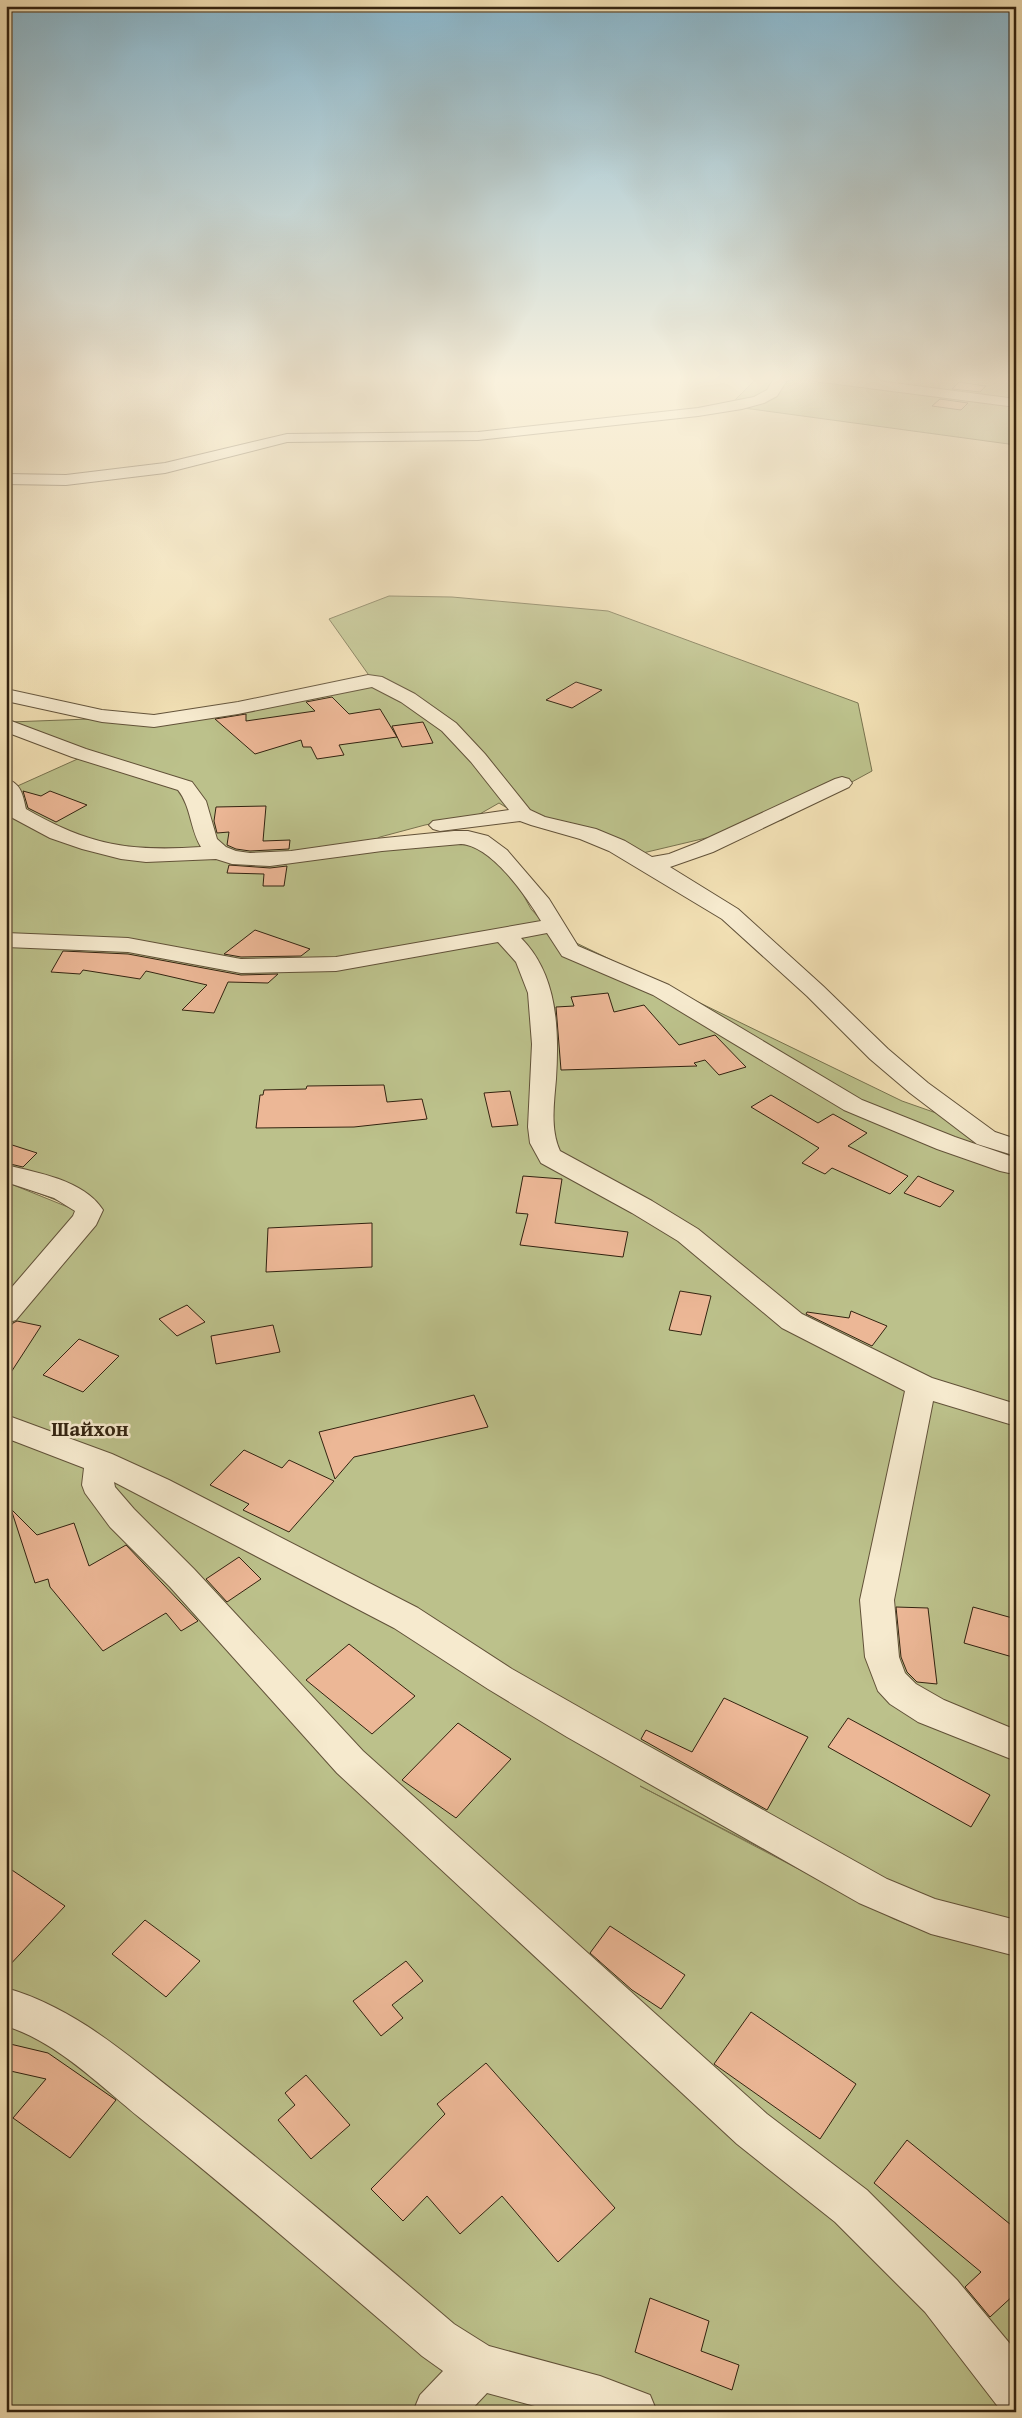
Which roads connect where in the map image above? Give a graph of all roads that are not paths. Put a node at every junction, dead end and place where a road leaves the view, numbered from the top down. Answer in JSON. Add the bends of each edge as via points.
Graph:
{"nodes":[{"id":1,"x":6,"y":695,"type":"edge"},
{"id":2,"x":6,"y":726,"type":"edge"},
{"id":3,"x":842,"y":783,"type":"dead end"},
{"id":4,"x":6,"y":784,"type":"edge"},
{"id":5,"x":523,"y":814,"type":"junction"},
{"id":6,"x":369,"y":846,"type":"junction"},
{"id":7,"x":217,"y":852,"type":"junction"},
{"id":8,"x":649,"y":864,"type":"junction"},
{"id":9,"x":555,"y":925,"type":"junction"},
{"id":10,"x":503,"y":934,"type":"junction"},
{"id":11,"x":6,"y":940,"type":"edge"},
{"id":12,"x":835,"y":1094,"type":"junction"},
{"id":13,"x":986,"y":1138,"type":"junction"},
{"id":14,"x":1016,"y":1148,"type":"edge"},
{"id":15,"x":1016,"y":1167,"type":"edge"},
{"id":16,"x":6,"y":1173,"type":"edge"},
{"id":17,"x":6,"y":1313,"type":"edge"},
{"id":18,"x":921,"y":1386,"type":"junction"},
{"id":19,"x":1016,"y":1415,"type":"edge"},
{"id":20,"x":6,"y":1426,"type":"edge"},
{"id":21,"x":101,"y":1462,"type":"junction"},
{"id":22,"x":1016,"y":1746,"type":"edge"},
{"id":23,"x":1016,"y":1938,"type":"edge"},
{"id":24,"x":6,"y":2006,"type":"edge"},
{"id":25,"x":479,"y":2367,"type":"junction"},
{"id":26,"x":1016,"y":2391,"type":"edge"},
{"id":27,"x":438,"y":2412,"type":"edge"},
{"id":28,"x":633,"y":2412,"type":"edge"}],
"edges":[{"from":1,"to":5,"type":"lane","via":[[110,717],[154,721],[238,708],[373,680],[408,698],[448,727]]},
{"from":2,"to":7,"type":"lane","via":[[78,753],[184,786],[201,816],[208,841]]},
{"from":3,"to":8,"type":"lane","via":[[692,855]]},
{"from":4,"to":7,"type":"lane","via":[[11,790],[16,812],[45,828],[82,842],[140,856]]},
{"from":5,"to":6,"type":"lane","via":[[399,831],[380,836]]},
{"from":5,"to":8,"type":"lane","via":[[608,842]]},
{"from":6,"to":7,"type":"lane","via":[[286,858],[239,859]]},
{"from":6,"to":9,"type":"lane","via":[[459,837],[478,840],[493,848],[538,898]]},
{"from":8,"to":13,"type":"lane","via":[[746,927],[879,1054]]},
{"from":9,"to":10,"type":"lane"},
{"from":9,"to":12,"type":"lane","via":[[570,951],[661,990]]},
{"from":10,"to":11,"type":"lane","via":[[336,964],[287,966],[234,965],[128,945]]},
{"from":10,"to":18,"type":"lane","via":[[528,961],[543,1010],[545,1062],[541,1113],[543,1142],[550,1157],[688,1235],[792,1321]]},
{"from":12,"to":13,"type":"lane"},
{"from":12,"to":15,"type":"lane","via":[[946,1143]]},
{"from":13,"to":14,"type":"lane"},
{"from":16,"to":17,"type":"lane","via":[[59,1191],[78,1200],[89,1210],[86,1219]]},
{"from":18,"to":19,"type":"lane"},
{"from":18,"to":22,"type":"lane","via":[[877,1600],[882,1657],[890,1681],[903,1694],[931,1711]]},
{"from":20,"to":21,"type":"lane"},
{"from":21,"to":23,"type":"lane","via":[[406,1618],[580,1726],[873,1891],[931,1916]]},
{"from":21,"to":26,"type":"lane","via":[[98,1485],[101,1493],[350,1762],[752,2129],[851,2206],[941,2296]]},
{"from":24,"to":25,"type":"lane","via":[[30,2014],[74,2039],[244,2173],[438,2340]]},
{"from":25,"to":27,"type":"lane"},
{"from":25,"to":28,"type":"lane"}]}
